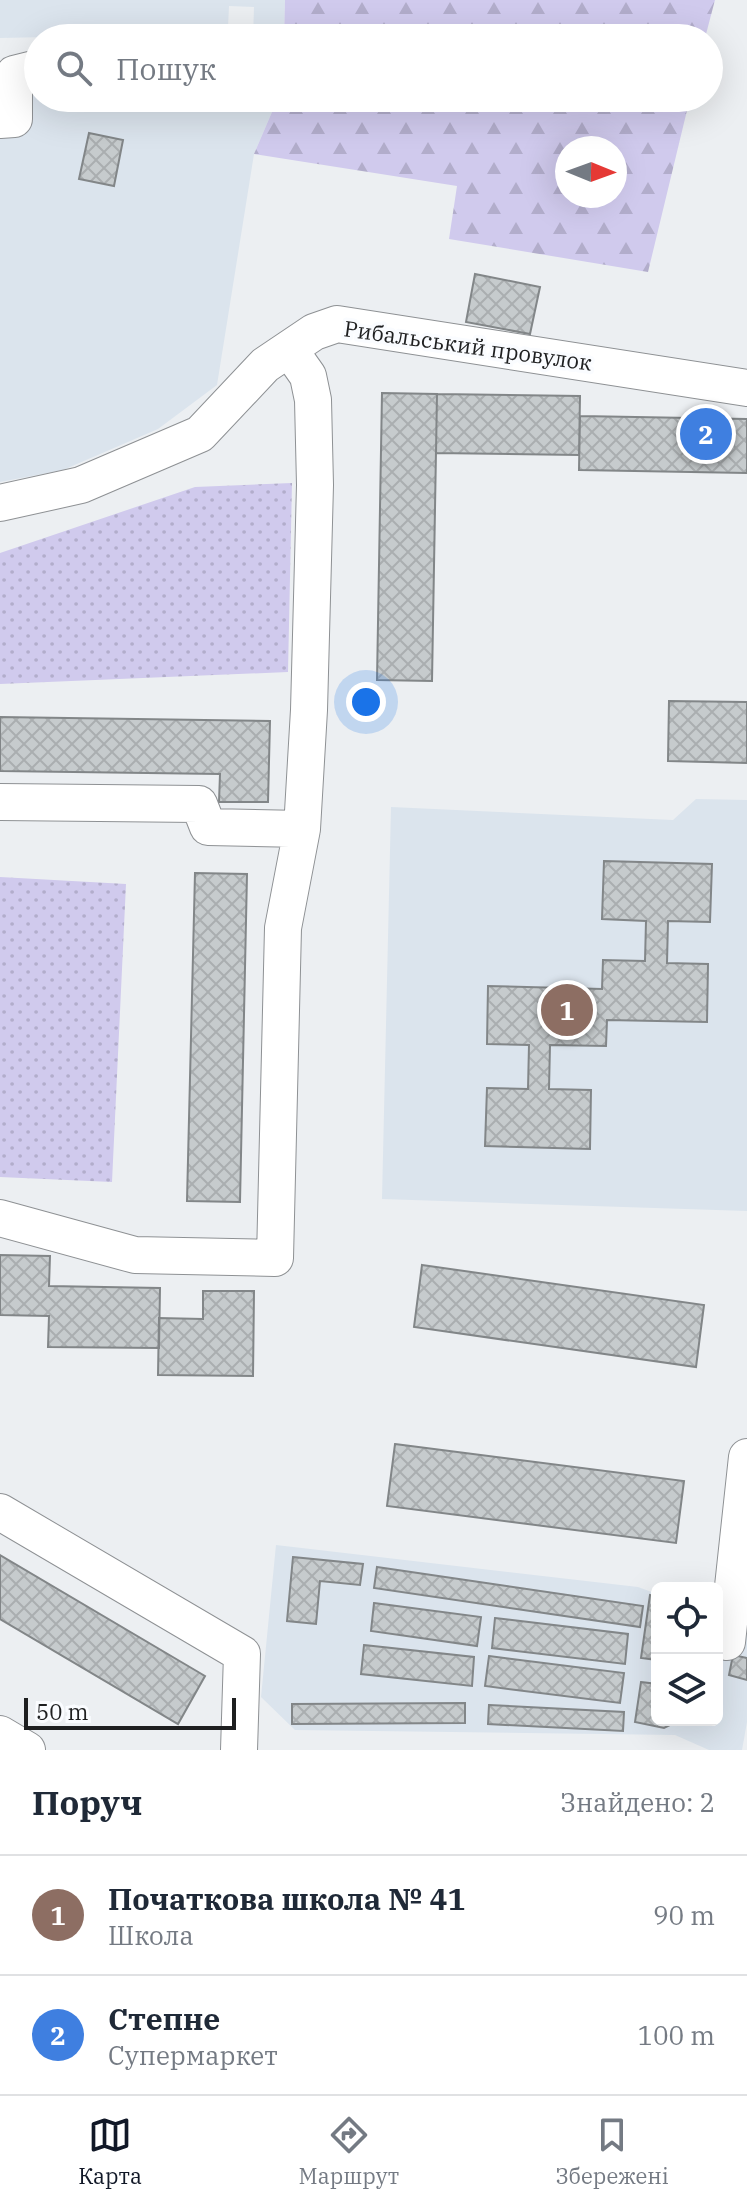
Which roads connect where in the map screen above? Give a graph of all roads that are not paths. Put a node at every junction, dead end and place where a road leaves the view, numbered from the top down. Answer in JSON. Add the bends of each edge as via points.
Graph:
{"nodes":[{"id":1,"x":17,"y":72,"type":"edge"},
{"id":2,"x":0,"y":120,"type":"edge"},
{"id":3,"x":289,"y":349,"type":"junction"},
{"id":4,"x":747,"y":388,"type":"edge"},
{"id":5,"x":0,"y":503,"type":"edge"},
{"id":6,"x":0,"y":802,"type":"edge"},
{"id":7,"x":302,"y":829,"type":"junction"},
{"id":8,"x":0,"y":1218,"type":"edge"},
{"id":9,"x":747,"y":1468,"type":"edge"},
{"id":10,"x":0,"y":1512,"type":"edge"},
{"id":11,"x":727,"y":1642,"type":"dead end"},
{"id":12,"x":0,"y":1734,"type":"edge"},
{"id":13,"x":27,"y":1750,"type":"edge"},
{"id":14,"x":239,"y":1750,"type":"edge"}],
"edges":[{"from":1,"to":2,"type":"street","via":[[14,119]]},
{"from":3,"to":4,"type":"street","name":"Рибальський провулок","via":[[337,324]]},
{"from":3,"to":5,"type":"street","name":"Рибальський провулок","via":[[265,365],[200,434],[81,485]]},
{"from":3,"to":7,"type":"street","via":[[308,376],[313,400],[315,485]]},
{"from":6,"to":7,"type":"street","via":[[199,804],[208,827]]},
{"from":7,"to":8,"type":"street","via":[[283,928],[275,1258],[135,1255]]},
{"from":9,"to":11,"type":"street"},
{"from":10,"to":14,"type":"street","via":[[242,1654]]},
{"from":12,"to":13,"type":"street"}]}
